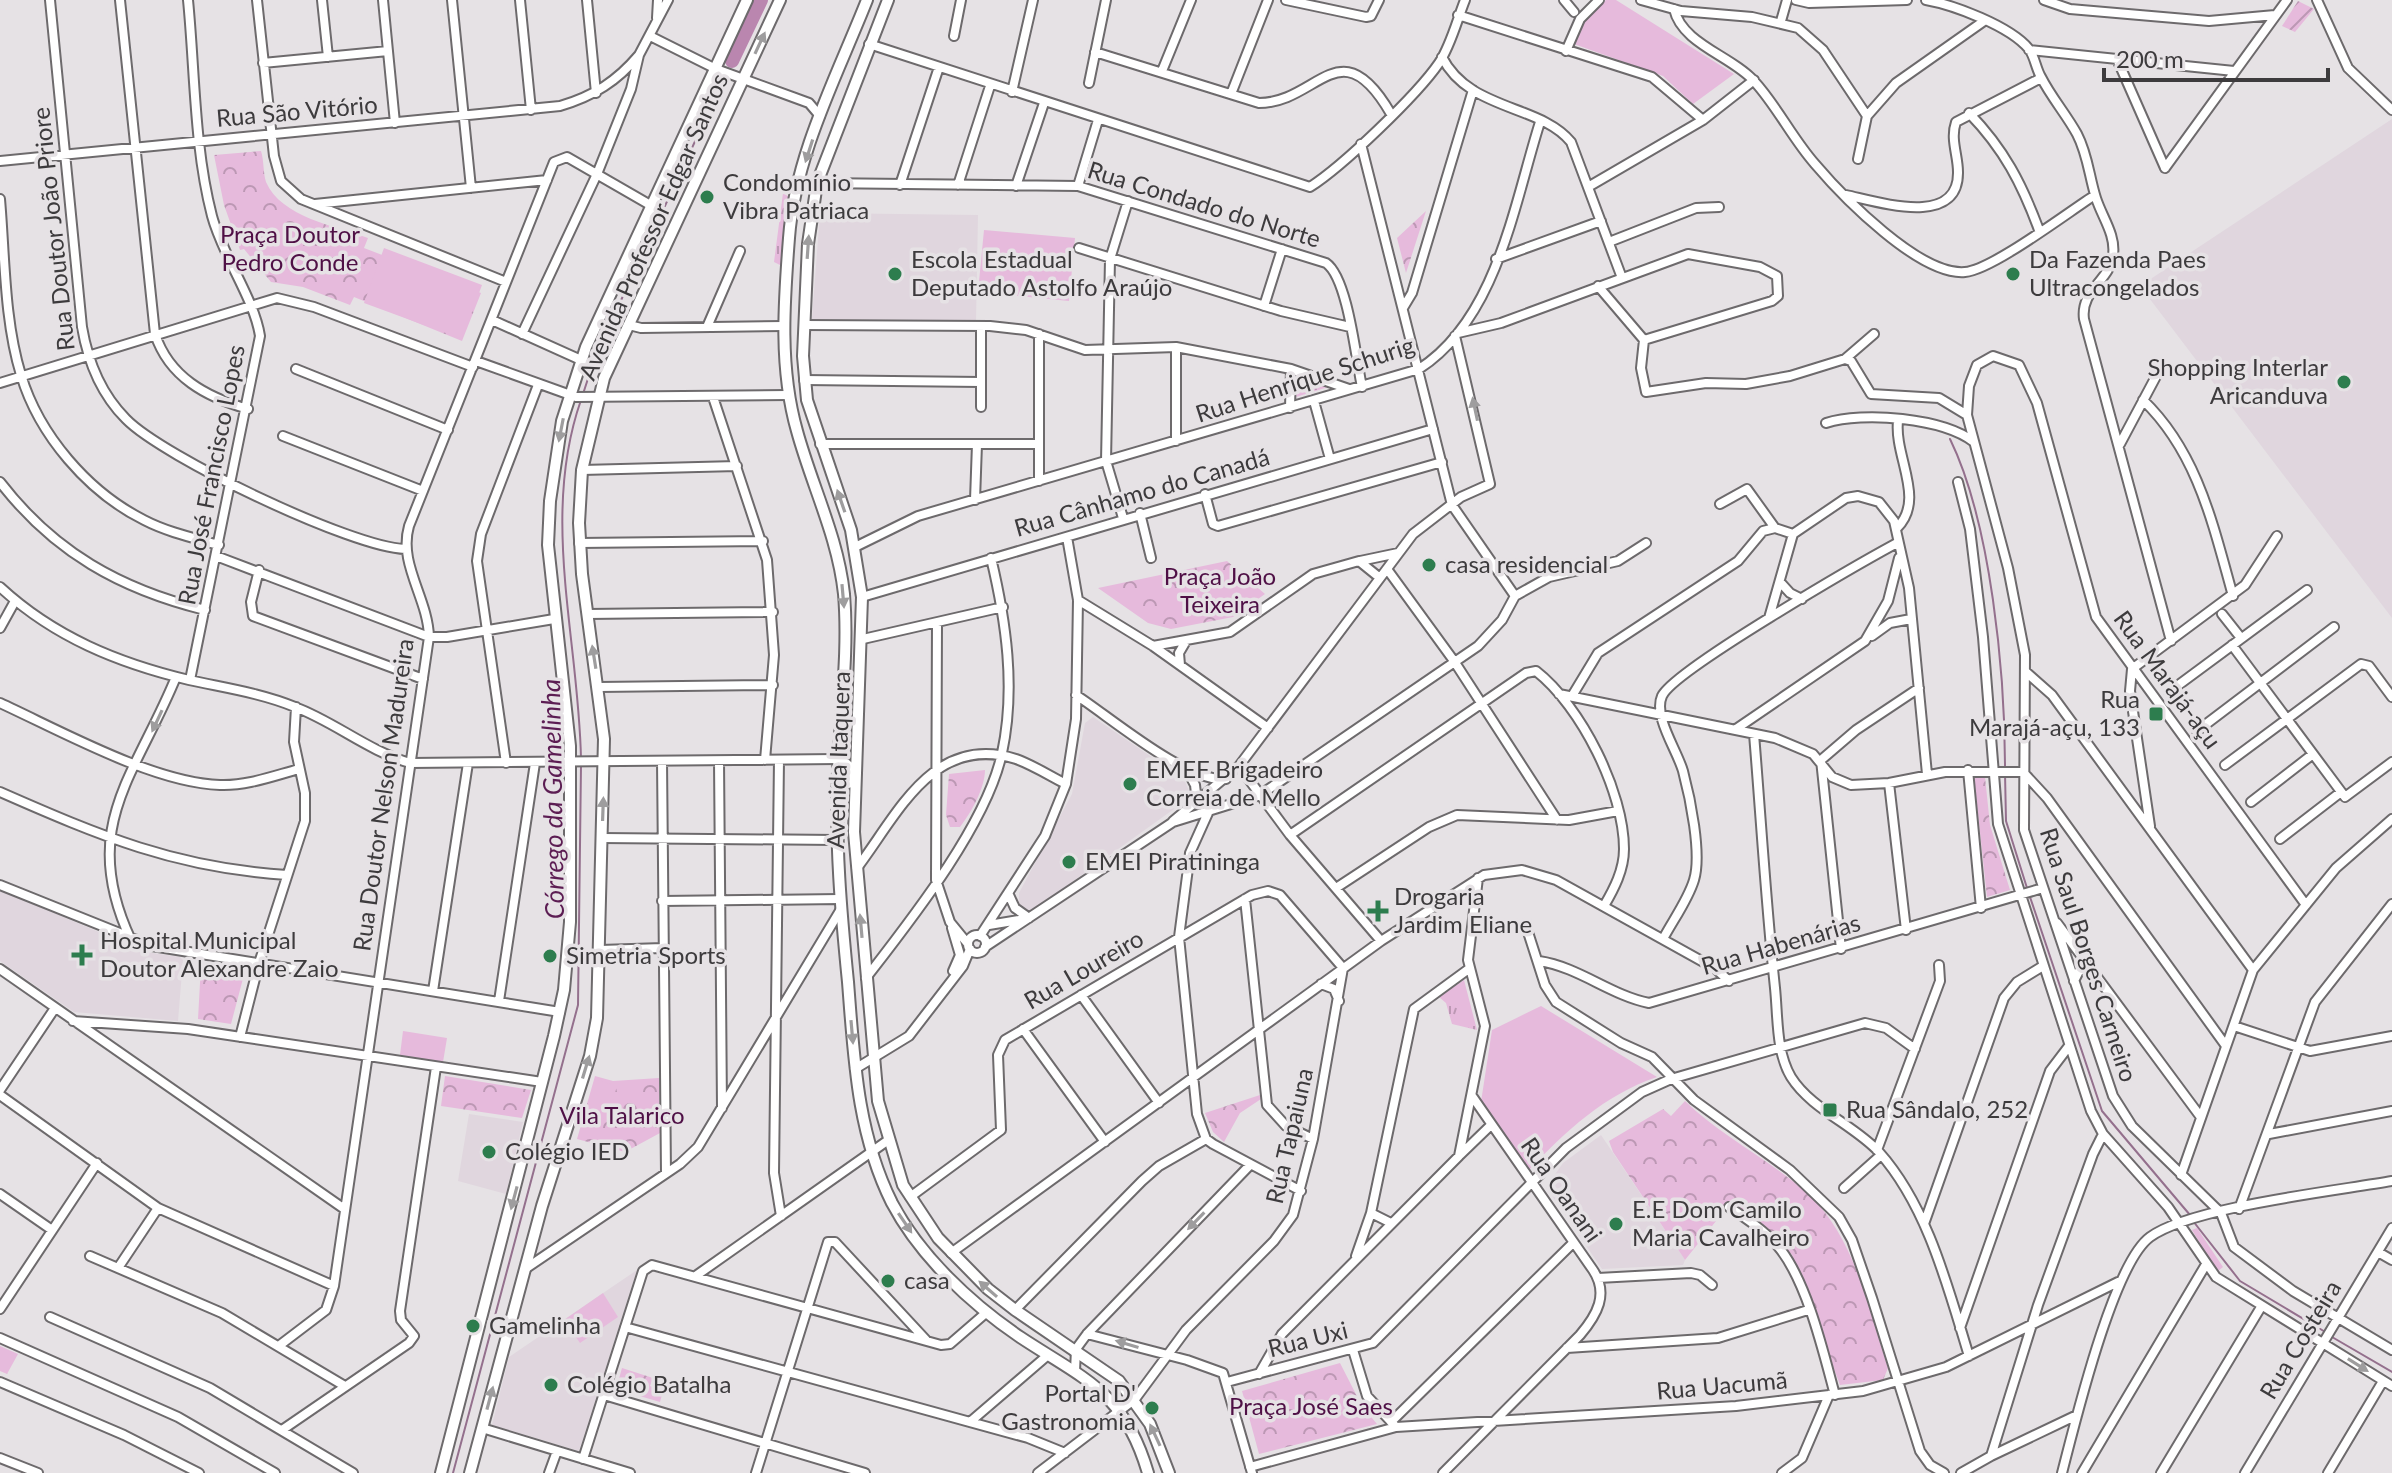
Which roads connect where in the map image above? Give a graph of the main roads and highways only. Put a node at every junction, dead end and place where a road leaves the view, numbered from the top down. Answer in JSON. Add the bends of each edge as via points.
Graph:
{"nodes":[{"id":1,"x":747,"y":0,"type":"edge"},
{"id":2,"x":780,"y":0,"type":"edge"},
{"id":3,"x":867,"y":0,"type":"edge"},
{"id":4,"x":887,"y":4,"type":"edge"},
{"id":5,"x":838,"y":759,"type":"junction"},
{"id":6,"x":854,"y":832,"type":"junction"},
{"id":7,"x":441,"y":1473,"type":"edge"},
{"id":8,"x":470,"y":1473,"type":"edge"},
{"id":9,"x":1148,"y":1473,"type":"edge"},
{"id":10,"x":1169,"y":1473,"type":"edge"}],
"edges":[{"from":1,"to":7,"type":"main road","name":"Avenida Professor Edgar Santos","one_way":true,"via":[[581,360],[549,510],[549,572],[573,762],[570,933],[560,1012]]},
{"from":8,"to":2,"type":"main road","name":"Avenida Professor Edgar Santos","one_way":true,"via":[[597,1018],[602,762],[599,687],[579,543],[582,470],[595,398]]},
{"from":3,"to":5,"type":"main road","name":"Avenida Itaquera","one_way":true,"via":[[820,116],[793,205],[784,326],[788,395],[841,569],[845,657]]},
{"from":6,"to":4,"type":"main road","name":"Avenida Itaquera","one_way":true,"via":[[862,597],[855,547],[804,380],[804,325],[817,183]]},
{"from":5,"to":6,"type":"main road","via":[[848,769]]},
{"from":5,"to":9,"type":"main road","name":"Avenida Itaquera","one_way":true,"via":[[840,904],[855,1069],[872,1153],[907,1226],[939,1268],[987,1312],[1097,1387],[1121,1411]]},
{"from":10,"to":6,"type":"main road","name":"Avenida Itaquera","one_way":true,"via":[[1135,1399],[1106,1368],[1015,1310],[951,1253],[910,1197],[887,1141],[872,1059]]}]}
